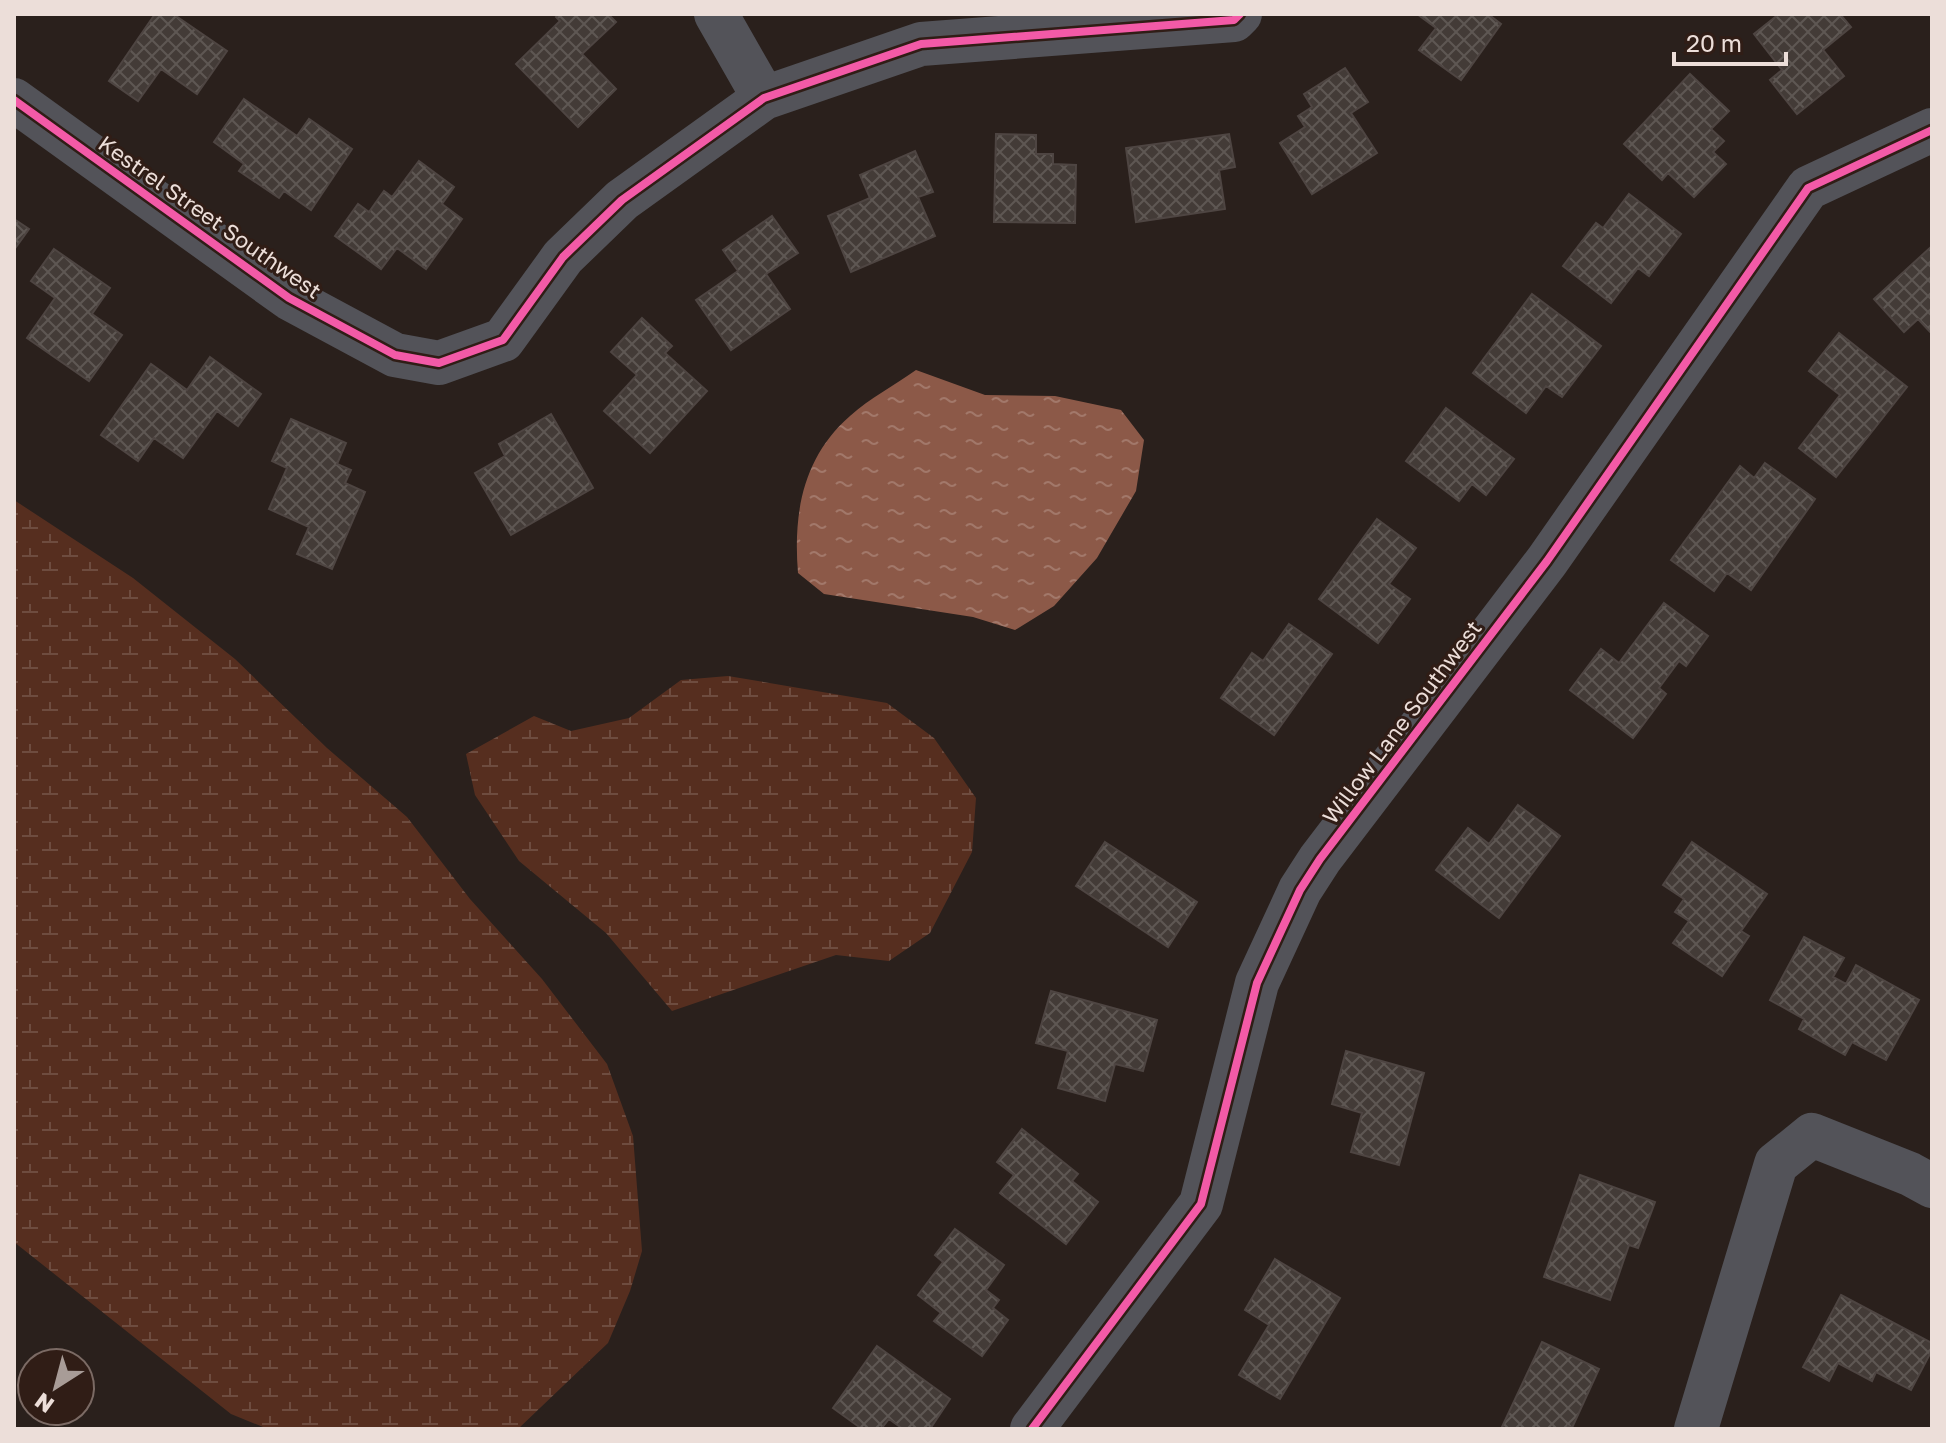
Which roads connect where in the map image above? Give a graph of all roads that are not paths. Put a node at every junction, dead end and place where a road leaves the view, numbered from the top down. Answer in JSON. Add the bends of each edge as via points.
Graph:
{"nodes":[{"id":1,"x":716,"y":14,"type":"edge"},
{"id":2,"x":1240,"y":14,"type":"edge"},
{"id":3,"x":764,"y":98,"type":"junction"},
{"id":4,"x":14,"y":100,"type":"edge"},
{"id":5,"x":1932,"y":130,"type":"edge"},
{"id":6,"x":1932,"y":1186,"type":"edge"},
{"id":7,"x":1032,"y":1429,"type":"edge"},
{"id":8,"x":1696,"y":1429,"type":"edge"}],
"edges":[{"from":1,"to":3,"type":"street"},
{"from":2,"to":3,"type":"street","via":[[1234,20],[921,44]]},
{"from":3,"to":4,"type":"street","name":"Kestrel Street Southwest","via":[[622,200],[563,257],[503,340],[439,363],[395,355],[289,298]]},
{"from":5,"to":7,"type":"street","name":"Willow Lane Southwest","via":[[1808,188],[1547,561],[1320,859],[1257,983],[1201,1204]]},
{"from":6,"to":8,"type":"street","via":[[1812,1135],[1776,1164]]}]}
